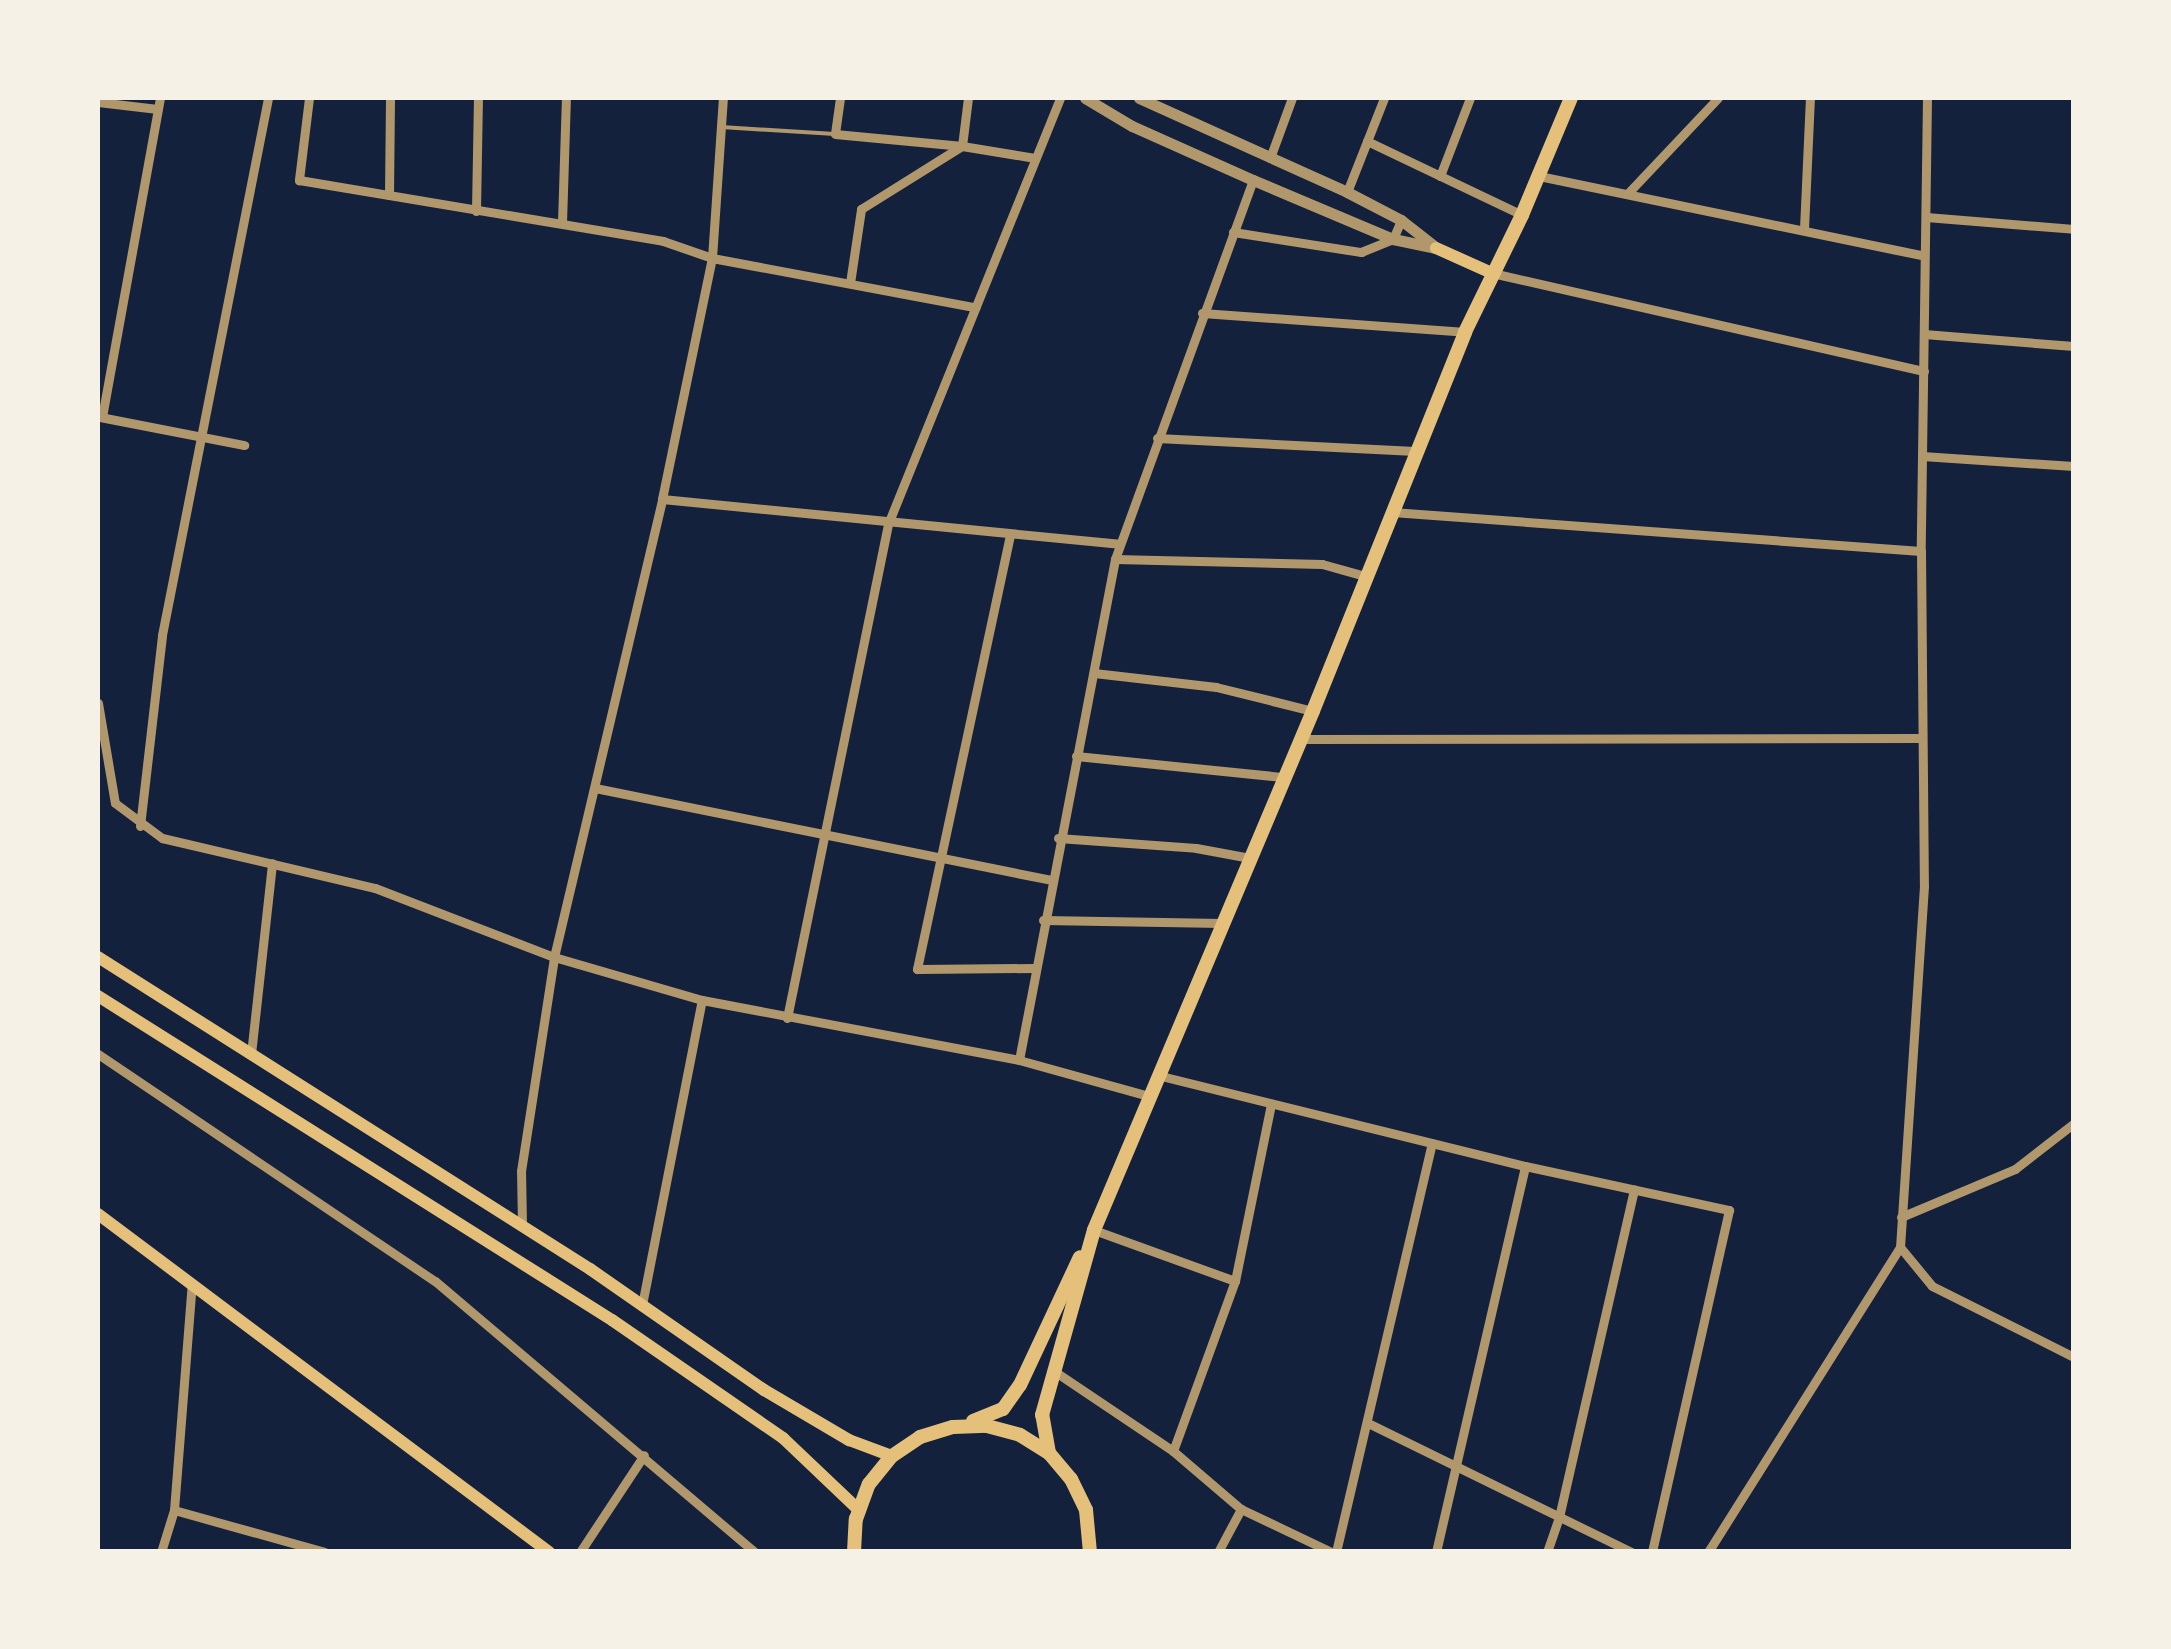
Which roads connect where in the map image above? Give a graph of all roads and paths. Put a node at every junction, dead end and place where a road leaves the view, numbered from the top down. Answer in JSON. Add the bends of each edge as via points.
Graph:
{"nodes":[{"id":1,"x":268,"y":98,"type":"edge"},
{"id":2,"x":309,"y":98,"type":"edge"},
{"id":3,"x":390,"y":98,"type":"edge"},
{"id":4,"x":478,"y":98,"type":"edge"},
{"id":5,"x":566,"y":98,"type":"edge"},
{"id":6,"x":723,"y":98,"type":"edge"},
{"id":7,"x":840,"y":98,"type":"edge"},
{"id":8,"x":968,"y":98,"type":"edge"},
{"id":9,"x":1060,"y":98,"type":"edge"},
{"id":10,"x":1084,"y":98,"type":"edge"},
{"id":11,"x":1139,"y":98,"type":"edge"},
{"id":12,"x":1292,"y":98,"type":"edge"},
{"id":13,"x":1384,"y":98,"type":"edge"},
{"id":14,"x":1470,"y":98,"type":"edge"},
{"id":15,"x":1571,"y":98,"type":"edge"},
{"id":16,"x":1718,"y":98,"type":"edge"},
{"id":17,"x":1810,"y":98,"type":"edge"},
{"id":18,"x":1928,"y":98,"type":"edge"},
{"id":19,"x":98,"y":102,"type":"edge"},
{"id":20,"x":159,"y":103,"type":"edge"},
{"id":21,"x":721,"y":127,"type":"junction"},
{"id":22,"x":835,"y":134,"type":"junction"},
{"id":23,"x":1367,"y":141,"type":"junction"},
{"id":24,"x":962,"y":146,"type":"junction"},
{"id":25,"x":1035,"y":158,"type":"junction"},
{"id":26,"x":1270,"y":158,"type":"junction"},
{"id":27,"x":1440,"y":176,"type":"junction"},
{"id":28,"x":1539,"y":176,"type":"junction"},
{"id":29,"x":1253,"y":180,"type":"junction"},
{"id":30,"x":1347,"y":192,"type":"junction"},
{"id":31,"x":1629,"y":192,"type":"junction"},
{"id":32,"x":389,"y":196,"type":"junction"},
{"id":33,"x":476,"y":211,"type":"junction"},
{"id":34,"x":1522,"y":216,"type":"junction"},
{"id":35,"x":1926,"y":217,"type":"junction"},
{"id":36,"x":1401,"y":220,"type":"junction"},
{"id":37,"x":562,"y":224,"type":"junction"},
{"id":38,"x":1804,"y":229,"type":"junction"},
{"id":39,"x":2074,"y":229,"type":"edge"},
{"id":40,"x":1233,"y":232,"type":"junction"},
{"id":41,"x":1392,"y":239,"type":"junction"},
{"id":42,"x":1436,"y":248,"type":"junction"},
{"id":43,"x":1924,"y":256,"type":"junction"},
{"id":44,"x":712,"y":258,"type":"junction"},
{"id":45,"x":1492,"y":273,"type":"junction"},
{"id":46,"x":850,"y":283,"type":"junction"},
{"id":47,"x":975,"y":308,"type":"junction"},
{"id":48,"x":1202,"y":313,"type":"junction"},
{"id":49,"x":1464,"y":332,"type":"junction"},
{"id":50,"x":1924,"y":334,"type":"junction"},
{"id":51,"x":2074,"y":346,"type":"edge"},
{"id":52,"x":1924,"y":372,"type":"junction"},
{"id":53,"x":100,"y":417,"type":"edge"},
{"id":54,"x":201,"y":436,"type":"junction"},
{"id":55,"x":1157,"y":438,"type":"junction"},
{"id":56,"x":244,"y":445,"type":"dead end"},
{"id":57,"x":1414,"y":451,"type":"junction"},
{"id":58,"x":1922,"y":456,"type":"junction"},
{"id":59,"x":2074,"y":466,"type":"edge"},
{"id":60,"x":662,"y":499,"type":"junction"},
{"id":61,"x":1390,"y":512,"type":"junction"},
{"id":62,"x":888,"y":524,"type":"junction"},
{"id":63,"x":1010,"y":534,"type":"junction"},
{"id":64,"x":1119,"y":544,"type":"junction"},
{"id":65,"x":1921,"y":551,"type":"junction"},
{"id":66,"x":1114,"y":560,"type":"junction"},
{"id":67,"x":1365,"y":576,"type":"junction"},
{"id":68,"x":1094,"y":673,"type":"junction"},
{"id":69,"x":98,"y":703,"type":"edge"},
{"id":70,"x":1313,"y":711,"type":"junction"},
{"id":71,"x":1922,"y":738,"type":"junction"},
{"id":72,"x":1300,"y":739,"type":"junction"},
{"id":73,"x":1076,"y":756,"type":"junction"},
{"id":74,"x":1284,"y":776,"type":"junction"},
{"id":75,"x":595,"y":788,"type":"junction"},
{"id":76,"x":140,"y":826,"type":"junction"},
{"id":77,"x":825,"y":834,"type":"junction"},
{"id":78,"x":1058,"y":838,"type":"junction"},
{"id":79,"x":942,"y":858,"type":"junction"},
{"id":80,"x":1250,"y":858,"type":"junction"},
{"id":81,"x":272,"y":863,"type":"junction"},
{"id":82,"x":1050,"y":880,"type":"junction"},
{"id":83,"x":1043,"y":920,"type":"junction"},
{"id":84,"x":1222,"y":923,"type":"junction"},
{"id":85,"x":98,"y":957,"type":"edge"},
{"id":86,"x":554,"y":957,"type":"junction"},
{"id":87,"x":1034,"y":968,"type":"junction"},
{"id":88,"x":98,"y":996,"type":"edge"},
{"id":89,"x":702,"y":1000,"type":"junction"},
{"id":90,"x":788,"y":1018,"type":"junction"},
{"id":91,"x":98,"y":1054,"type":"edge"},
{"id":92,"x":250,"y":1054,"type":"junction"},
{"id":93,"x":1019,"y":1060,"type":"junction"},
{"id":94,"x":1157,"y":1074,"type":"junction"},
{"id":95,"x":1149,"y":1096,"type":"junction"},
{"id":96,"x":1272,"y":1104,"type":"junction"},
{"id":97,"x":2074,"y":1123,"type":"edge"},
{"id":98,"x":1432,"y":1143,"type":"junction"},
{"id":99,"x":1525,"y":1166,"type":"junction"},
{"id":100,"x":1634,"y":1189,"type":"junction"},
{"id":101,"x":98,"y":1214,"type":"edge"},
{"id":102,"x":1901,"y":1217,"type":"junction"},
{"id":103,"x":522,"y":1226,"type":"junction"},
{"id":104,"x":1094,"y":1230,"type":"junction"},
{"id":105,"x":1900,"y":1247,"type":"junction"},
{"id":106,"x":1235,"y":1281,"type":"junction"},
{"id":107,"x":192,"y":1282,"type":"junction"},
{"id":108,"x":642,"y":1305,"type":"junction"},
{"id":109,"x":2074,"y":1357,"type":"edge"},
{"id":110,"x":1054,"y":1371,"type":"junction"},
{"id":111,"x":1370,"y":1424,"type":"junction"},
{"id":112,"x":953,"y":1427,"type":"junction"},
{"id":113,"x":1173,"y":1451,"type":"junction"},
{"id":114,"x":1048,"y":1453,"type":"junction"},
{"id":115,"x":644,"y":1454,"type":"junction"},
{"id":116,"x":892,"y":1456,"type":"junction"},
{"id":117,"x":1457,"y":1468,"type":"junction"},
{"id":118,"x":1241,"y":1509,"type":"junction"},
{"id":119,"x":174,"y":1510,"type":"junction"},
{"id":120,"x":859,"y":1510,"type":"junction"},
{"id":121,"x":1559,"y":1517,"type":"junction"},
{"id":122,"x":1092,"y":1549,"type":"edge"},
{"id":123,"x":323,"y":1551,"type":"edge"},
{"id":124,"x":161,"y":1552,"type":"edge"},
{"id":125,"x":549,"y":1552,"type":"edge"},
{"id":126,"x":580,"y":1552,"type":"edge"},
{"id":127,"x":754,"y":1552,"type":"edge"},
{"id":128,"x":854,"y":1552,"type":"edge"},
{"id":129,"x":1218,"y":1552,"type":"edge"},
{"id":130,"x":1334,"y":1552,"type":"edge"},
{"id":131,"x":1436,"y":1552,"type":"edge"},
{"id":132,"x":1548,"y":1552,"type":"edge"},
{"id":133,"x":1631,"y":1552,"type":"edge"},
{"id":134,"x":1652,"y":1552,"type":"edge"},
{"id":135,"x":1708,"y":1552,"type":"edge"}],
"edges":[{"from":1,"to":54,"type":"street"},
{"from":2,"to":32,"type":"street","via":[[299,180]]},
{"from":3,"to":32,"type":"street"},
{"from":4,"to":33,"type":"street"},
{"from":5,"to":37,"type":"street"},
{"from":6,"to":21,"type":"street"},
{"from":7,"to":22,"type":"street"},
{"from":8,"to":24,"type":"street"},
{"from":9,"to":25,"type":"street"},
{"from":10,"to":29,"type":"street"},
{"from":11,"to":26,"type":"street"},
{"from":12,"to":26,"type":"street"},
{"from":13,"to":23,"type":"street"},
{"from":14,"to":27,"type":"street"},
{"from":15,"to":28,"type":"main road"},
{"from":16,"to":31,"type":"street"},
{"from":17,"to":38,"type":"street"},
{"from":18,"to":35,"type":"street"},
{"from":19,"to":20,"type":"street"},
{"from":20,"to":53,"type":"street"},
{"from":21,"to":22,"type":"lane"},
{"from":21,"to":44,"type":"street"},
{"from":22,"to":24,"type":"street"},
{"from":23,"to":27,"type":"street"},
{"from":23,"to":30,"type":"street"},
{"from":24,"to":25,"type":"street"},
{"from":24,"to":46,"type":"street","via":[[861,209]]},
{"from":25,"to":47,"type":"street"},
{"from":26,"to":30,"type":"street"},
{"from":27,"to":34,"type":"street"},
{"from":28,"to":31,"type":"street"},
{"from":28,"to":34,"type":"main road"},
{"from":29,"to":40,"type":"street"},
{"from":29,"to":41,"type":"street"},
{"from":30,"to":36,"type":"street"},
{"from":31,"to":38,"type":"street"},
{"from":32,"to":33,"type":"street"},
{"from":33,"to":37,"type":"street"},
{"from":34,"to":45,"type":"main road"},
{"from":35,"to":39,"type":"street"},
{"from":35,"to":43,"type":"street"},
{"from":36,"to":41,"type":"street"},
{"from":36,"to":42,"type":"street"},
{"from":37,"to":44,"type":"street","via":[[663,241]]},
{"from":38,"to":43,"type":"street"},
{"from":40,"to":41,"type":"street","via":[[1361,252]]},
{"from":40,"to":48,"type":"street"},
{"from":41,"to":42,"type":"street"},
{"from":42,"to":45,"type":"main road"},
{"from":43,"to":50,"type":"street"},
{"from":44,"to":46,"type":"street"},
{"from":44,"to":60,"type":"street"},
{"from":45,"to":49,"type":"main road"},
{"from":45,"to":52,"type":"street"},
{"from":46,"to":47,"type":"street"},
{"from":47,"to":62,"type":"street"},
{"from":48,"to":49,"type":"street"},
{"from":48,"to":55,"type":"street"},
{"from":49,"to":57,"type":"main road"},
{"from":50,"to":51,"type":"street"},
{"from":50,"to":52,"type":"street"},
{"from":52,"to":58,"type":"street"},
{"from":53,"to":54,"type":"street"},
{"from":54,"to":56,"type":"street"},
{"from":54,"to":76,"type":"street","via":[[162,634]]},
{"from":55,"to":57,"type":"street"},
{"from":55,"to":64,"type":"street"},
{"from":57,"to":61,"type":"main road"},
{"from":58,"to":59,"type":"street"},
{"from":58,"to":65,"type":"street"},
{"from":60,"to":62,"type":"street"},
{"from":60,"to":75,"type":"street"},
{"from":61,"to":65,"type":"street"},
{"from":61,"to":67,"type":"main road"},
{"from":62,"to":63,"type":"street"},
{"from":62,"to":77,"type":"street"},
{"from":63,"to":64,"type":"street"},
{"from":63,"to":79,"type":"street"},
{"from":64,"to":66,"type":"street"},
{"from":65,"to":71,"type":"street"},
{"from":66,"to":67,"type":"street","via":[[1322,564]]},
{"from":66,"to":68,"type":"street"},
{"from":67,"to":70,"type":"main road"},
{"from":68,"to":70,"type":"street","via":[[1216,687]]},
{"from":68,"to":73,"type":"street"},
{"from":69,"to":76,"type":"street","via":[[114,803]]},
{"from":70,"to":72,"type":"main road"},
{"from":71,"to":72,"type":"street"},
{"from":71,"to":102,"type":"street","via":[[1924,886]]},
{"from":72,"to":74,"type":"main road"},
{"from":73,"to":74,"type":"street"},
{"from":73,"to":78,"type":"street"},
{"from":74,"to":80,"type":"main road"},
{"from":75,"to":77,"type":"street"},
{"from":75,"to":86,"type":"street"},
{"from":76,"to":81,"type":"street","via":[[162,838]]},
{"from":77,"to":79,"type":"street"},
{"from":77,"to":90,"type":"street"},
{"from":78,"to":80,"type":"street"},
{"from":78,"to":82,"type":"street"},
{"from":79,"to":82,"type":"street"},
{"from":79,"to":87,"type":"street","via":[[917,969]]},
{"from":80,"to":84,"type":"main road"},
{"from":81,"to":86,"type":"street","via":[[375,888]]},
{"from":81,"to":92,"type":"street"},
{"from":82,"to":83,"type":"street"},
{"from":83,"to":84,"type":"street"},
{"from":83,"to":87,"type":"street"},
{"from":84,"to":94,"type":"main road"},
{"from":85,"to":92,"type":"main road"},
{"from":86,"to":89,"type":"street"},
{"from":86,"to":103,"type":"street","via":[[521,1171]]},
{"from":87,"to":93,"type":"street"},
{"from":88,"to":120,"type":"main road","via":[[612,1320],[784,1438]]},
{"from":89,"to":90,"type":"street"},
{"from":89,"to":108,"type":"street"},
{"from":90,"to":93,"type":"street"},
{"from":91,"to":115,"type":"street","via":[[435,1281]]},
{"from":92,"to":103,"type":"main road"},
{"from":93,"to":95,"type":"street"},
{"from":94,"to":95,"type":"main road"},
{"from":94,"to":96,"type":"street"},
{"from":95,"to":104,"type":"main road"},
{"from":96,"to":98,"type":"street"},
{"from":96,"to":106,"type":"street"},
{"from":97,"to":102,"type":"street","via":[[2015,1168]]},
{"from":98,"to":99,"type":"street"},
{"from":98,"to":111,"type":"street"},
{"from":99,"to":100,"type":"street"},
{"from":99,"to":117,"type":"street"},
{"from":100,"to":121,"type":"street"},
{"from":100,"to":134,"type":"street","via":[[1729,1210]]},
{"from":101,"to":107,"type":"main road"},
{"from":102,"to":105,"type":"street"},
{"from":103,"to":108,"type":"main road"},
{"from":104,"to":106,"type":"street"},
{"from":104,"to":110,"type":"main road"},
{"from":104,"to":112,"type":"main road","via":[[1020,1386],[1003,1409]]},
{"from":105,"to":109,"type":"street","via":[[1932,1286]]},
{"from":105,"to":135,"type":"street"},
{"from":106,"to":113,"type":"street"},
{"from":107,"to":119,"type":"street"},
{"from":107,"to":125,"type":"main road"},
{"from":108,"to":116,"type":"main road","via":[[764,1390],[849,1440]]},
{"from":110,"to":113,"type":"street"},
{"from":110,"to":114,"type":"main road","via":[[1042,1415]]},
{"from":111,"to":117,"type":"street"},
{"from":111,"to":130,"type":"street"},
{"from":112,"to":114,"type":"main road","via":[[1003,1431]]},
{"from":112,"to":116,"type":"main road","via":[[920,1437]]},
{"from":113,"to":118,"type":"street"},
{"from":114,"to":122,"type":"main road","via":[[1086,1510]]},
{"from":115,"to":126,"type":"street"},
{"from":115,"to":127,"type":"street"},
{"from":116,"to":120,"type":"main road","via":[[869,1484]]},
{"from":117,"to":121,"type":"street"},
{"from":117,"to":131,"type":"street"},
{"from":118,"to":129,"type":"street"},
{"from":118,"to":130,"type":"street"},
{"from":119,"to":123,"type":"street"},
{"from":119,"to":124,"type":"street"},
{"from":120,"to":128,"type":"main road"},
{"from":121,"to":132,"type":"street"},
{"from":121,"to":133,"type":"street"}]}
